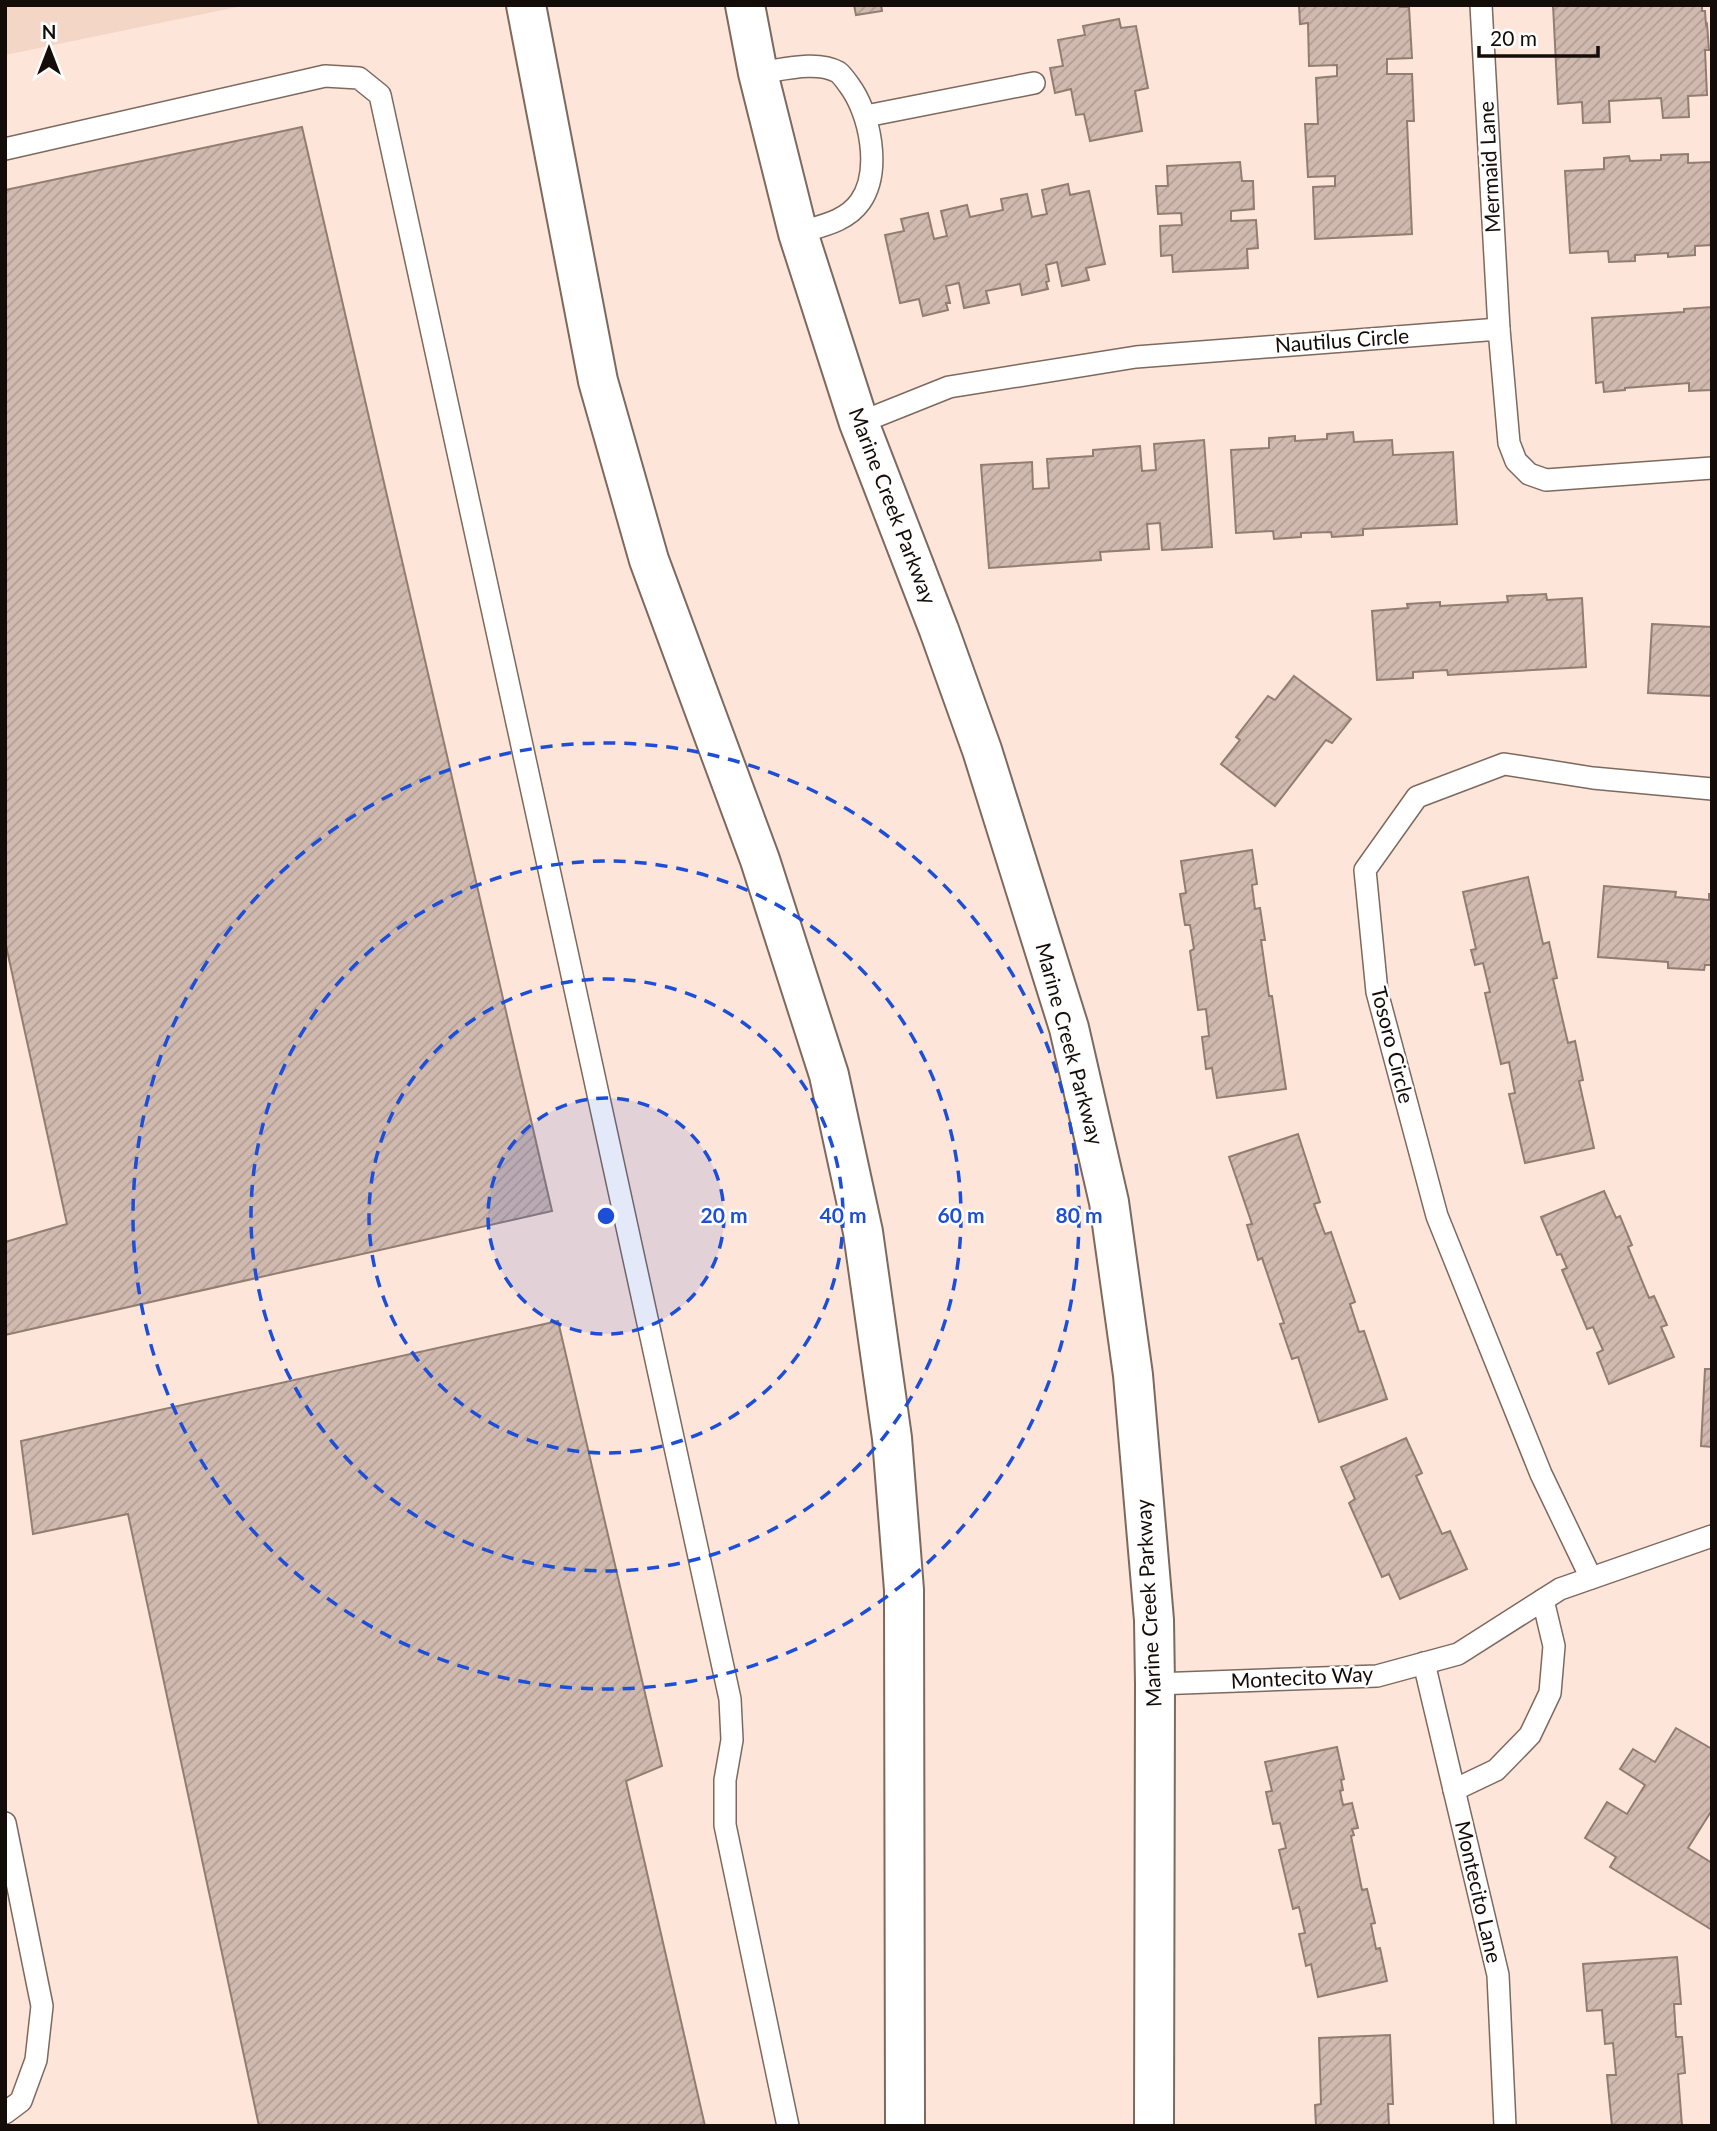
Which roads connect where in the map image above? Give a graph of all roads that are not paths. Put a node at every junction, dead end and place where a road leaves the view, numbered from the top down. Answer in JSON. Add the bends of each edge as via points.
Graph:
{"nodes":[{"id":1,"x":526,"y":5,"type":"edge"},
{"id":2,"x":745,"y":5,"type":"edge"},
{"id":3,"x":1480,"y":5,"type":"edge"},
{"id":4,"x":758,"y":73,"type":"junction"},
{"id":5,"x":1034,"y":83,"type":"dead end"},
{"id":6,"x":866,"y":116,"type":"junction"},
{"id":7,"x":5,"y":149,"type":"edge"},
{"id":8,"x":799,"y":233,"type":"junction"},
{"id":9,"x":1499,"y":330,"type":"junction"},
{"id":10,"x":859,"y":423,"type":"junction"},
{"id":11,"x":1712,"y":468,"type":"edge"},
{"id":12,"x":1712,"y":789,"type":"edge"},
{"id":13,"x":1712,"y":1536,"type":"edge"},
{"id":14,"x":1591,"y":1578,"type":"junction"},
{"id":15,"x":1543,"y":1600,"type":"junction"},
{"id":16,"x":1424,"y":1663,"type":"junction"},
{"id":17,"x":1155,"y":1684,"type":"junction"},
{"id":18,"x":1454,"y":1790,"type":"junction"},
{"id":19,"x":5,"y":1823,"type":"edge"},
{"id":20,"x":5,"y":2113,"type":"edge"},
{"id":21,"x":788,"y":2126,"type":"edge"},
{"id":22,"x":905,"y":2126,"type":"edge"},
{"id":23,"x":1154,"y":2126,"type":"edge"},
{"id":24,"x":1505,"y":2126,"type":"edge"}],
"edges":[{"from":1,"to":22,"type":"main road","via":[[598,381],[649,560],[760,860],[829,1075],[863,1231],[892,1438],[904,1590]]},
{"from":2,"to":4,"type":"main road","name":"Marine Creek Parkway"},
{"from":3,"to":9,"type":"lane","name":"Mermaid Lane"},
{"from":4,"to":6,"type":"lane","via":[[802,67],[840,73]]},
{"from":4,"to":8,"type":"main road","name":"Marine Creek Parkway"},
{"from":5,"to":6,"type":"lane"},
{"from":6,"to":8,"type":"lane","via":[[872,159],[860,202],[844,218]]},
{"from":7,"to":21,"type":"lane","via":[[325,76],[359,78],[380,95],[730,1699],[732,1740],[725,1780],[725,1825]]},
{"from":8,"to":10,"type":"main road","name":"Marine Creek Parkway"},
{"from":9,"to":10,"type":"lane","name":"Nautilus Circle","via":[[1136,357],[948,387]]},
{"from":9,"to":11,"type":"lane","via":[[1509,443],[1516,461],[1529,474],[1546,480]]},
{"from":10,"to":17,"type":"main road","name":"Marine Creek Parkway","via":[[982,750],[1069,1028],[1109,1202],[1133,1375],[1154,1620]]},
{"from":12,"to":14,"type":"lane","name":"Tosoro Circle","via":[[1504,764],[1417,797],[1365,870],[1377,992],[1437,1216],[1541,1474]]},
{"from":13,"to":14,"type":"lane","name":"Montecito Way"},
{"from":14,"to":15,"type":"lane","name":"Montecito Way"},
{"from":15,"to":16,"type":"lane","name":"Montecito Way","via":[[1458,1654]]},
{"from":15,"to":18,"type":"lane","via":[[1554,1646],[1550,1693],[1530,1735],[1496,1770]]},
{"from":16,"to":17,"type":"lane","name":"Montecito Way","via":[[1377,1676]]},
{"from":16,"to":18,"type":"lane","name":"Montecito Lane"},
{"from":17,"to":23,"type":"main road","name":"Marine Creek Parkway"},
{"from":18,"to":24,"type":"lane","name":"Montecito Lane","via":[[1498,1975]]},
{"from":19,"to":20,"type":"lane","via":[[42,2006],[36,2060],[21,2101]]}]}
